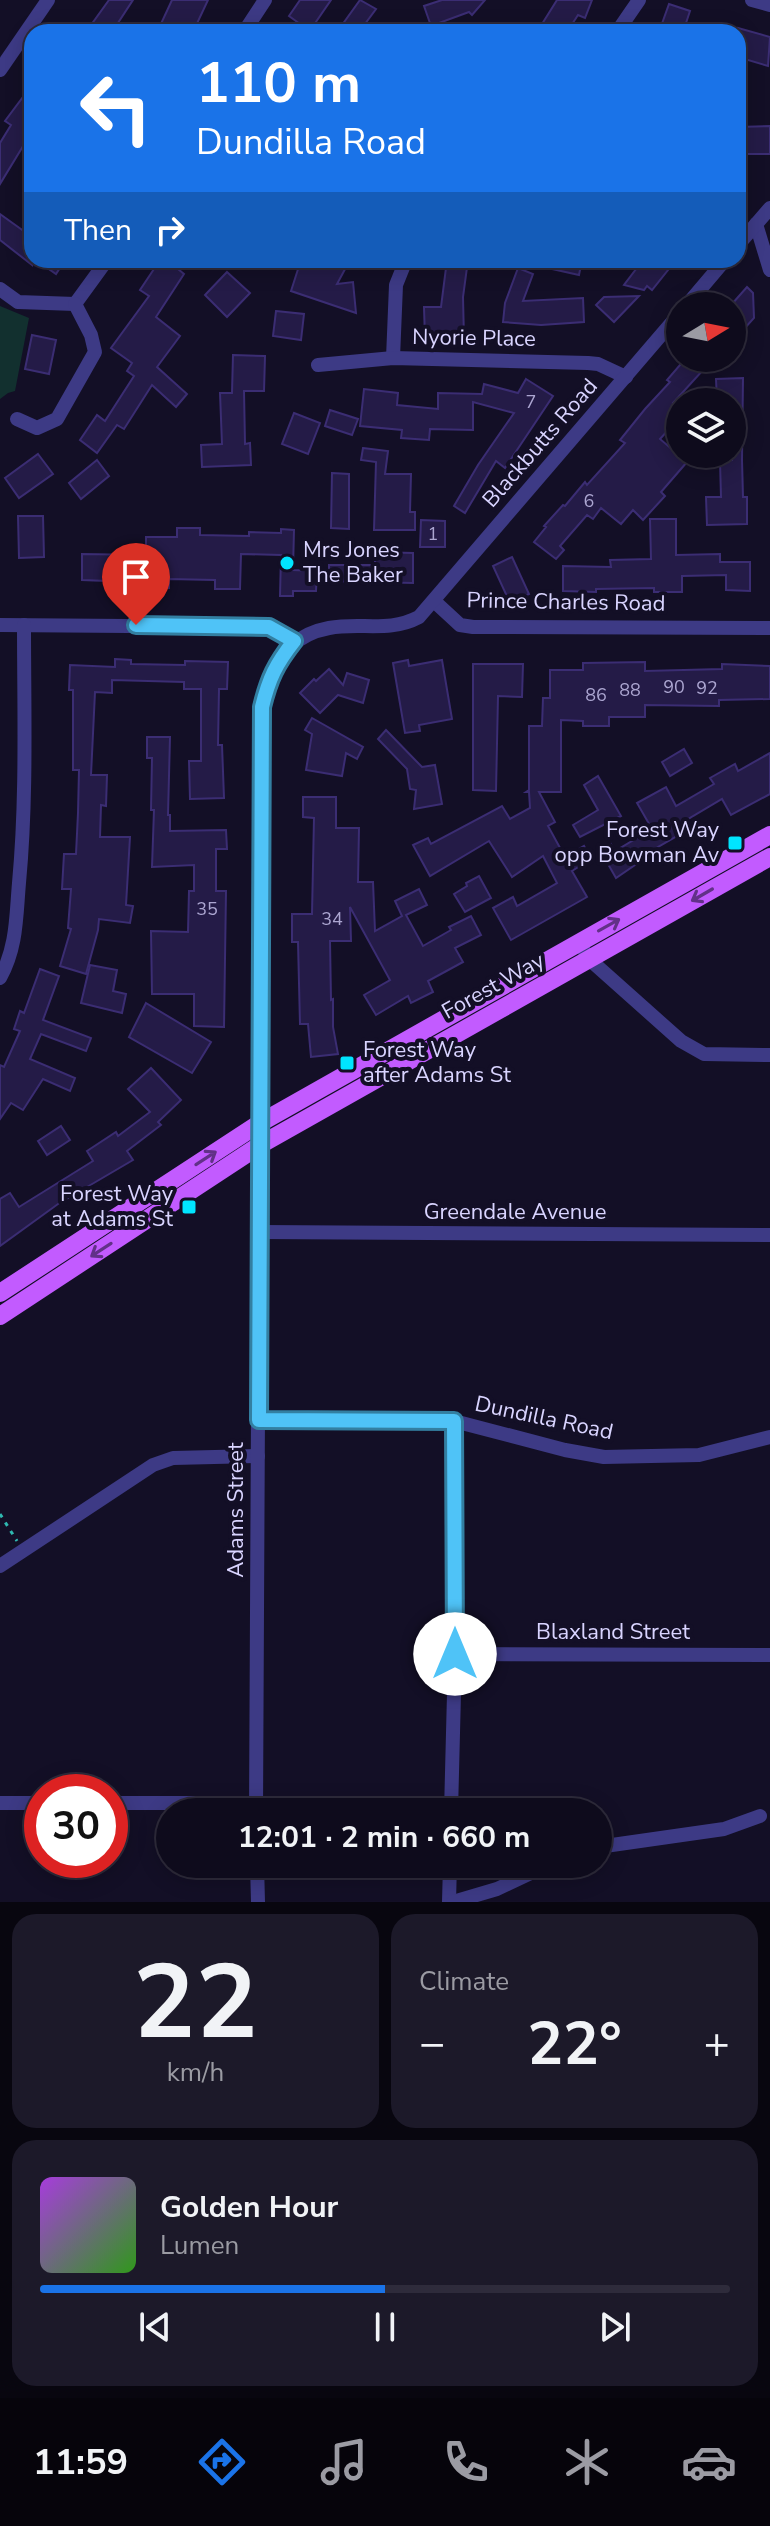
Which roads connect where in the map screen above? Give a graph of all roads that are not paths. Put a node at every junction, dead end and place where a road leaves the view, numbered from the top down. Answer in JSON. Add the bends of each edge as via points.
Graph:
{"nodes":[{"id":1,"x":48,"y":0,"type":"edge"},
{"id":2,"x":265,"y":0,"type":"edge"},
{"id":3,"x":639,"y":0,"type":"edge"},
{"id":4,"x":752,"y":0,"type":"edge"},
{"id":5,"x":770,"y":5,"type":"edge"},
{"id":6,"x":32,"y":24,"type":"edge"},
{"id":7,"x":249,"y":24,"type":"edge"},
{"id":8,"x":622,"y":24,"type":"edge"},
{"id":9,"x":24,"y":35,"type":"edge"},
{"id":10,"x":0,"y":70,"type":"edge"},
{"id":11,"x":770,"y":208,"type":"edge"},
{"id":12,"x":756,"y":224,"type":"junction"},
{"id":13,"x":746,"y":236,"type":"edge"},
{"id":14,"x":101,"y":268,"type":"edge"},
{"id":15,"x":403,"y":268,"type":"edge"},
{"id":16,"x":718,"y":268,"type":"edge"},
{"id":17,"x":770,"y":270,"type":"edge"},
{"id":18,"x":0,"y":289,"type":"edge"},
{"id":19,"x":698,"y":292,"type":"edge"},
{"id":20,"x":75,"y":304,"type":"junction"},
{"id":21,"x":666,"y":330,"type":"edge"},
{"id":22,"x":393,"y":358,"type":"junction"},
{"id":23,"x":318,"y":365,"type":"dead end"},
{"id":24,"x":626,"y":377,"type":"junction"},
{"id":25,"x":17,"y":419,"type":"dead end"},
{"id":26,"x":434,"y":601,"type":"junction"},
{"id":27,"x":0,"y":625,"type":"edge"},
{"id":28,"x":24,"y":625,"type":"junction"},
{"id":29,"x":770,"y":628,"type":"edge"},
{"id":30,"x":294,"y":641,"type":"junction"},
{"id":31,"x":770,"y":835,"type":"edge"},
{"id":32,"x":770,"y":857,"type":"edge"},
{"id":33,"x":579,"y":943,"type":"junction"},
{"id":34,"x":589,"y":959,"type":"junction"},
{"id":35,"x":0,"y":978,"type":"edge"},
{"id":36,"x":770,"y":1055,"type":"edge"},
{"id":37,"x":260,"y":1123,"type":"junction"},
{"id":38,"x":260,"y":1145,"type":"junction"},
{"id":39,"x":260,"y":1232,"type":"junction"},
{"id":40,"x":770,"y":1235,"type":"edge"},
{"id":41,"x":0,"y":1293,"type":"edge"},
{"id":42,"x":0,"y":1316,"type":"edge"},
{"id":43,"x":259,"y":1420,"type":"junction"},
{"id":44,"x":454,"y":1421,"type":"junction"},
{"id":45,"x":770,"y":1437,"type":"edge"},
{"id":46,"x":258,"y":1456,"type":"junction"},
{"id":47,"x":0,"y":1566,"type":"edge"},
{"id":48,"x":455,"y":1654,"type":"junction"},
{"id":49,"x":770,"y":1655,"type":"edge"},
{"id":50,"x":256,"y":1798,"type":"edge"},
{"id":51,"x":451,"y":1798,"type":"edge"},
{"id":52,"x":0,"y":1803,"type":"edge"},
{"id":53,"x":24,"y":1803,"type":"edge"},
{"id":54,"x":128,"y":1803,"type":"edge"},
{"id":55,"x":156,"y":1804,"type":"edge"},
{"id":56,"x":760,"y":1816,"type":"dead end"},
{"id":57,"x":612,"y":1845,"type":"edge"},
{"id":58,"x":257,"y":1878,"type":"edge"},
{"id":59,"x":450,"y":1878,"type":"edge"},
{"id":60,"x":520,"y":1878,"type":"edge"},
{"id":61,"x":258,"y":1902,"type":"edge"},
{"id":62,"x":451,"y":1902,"type":"edge"}],
"edges":[{"from":1,"to":6,"type":"street"},
{"from":2,"to":7,"type":"street"},
{"from":3,"to":8,"type":"street"},
{"from":4,"to":5,"type":"street"},
{"from":9,"to":10,"type":"street"},
{"from":11,"to":12,"type":"street"},
{"from":12,"to":13,"type":"street"},
{"from":12,"to":17,"type":"street"},
{"from":14,"to":20,"type":"street"},
{"from":15,"to":22,"type":"street","via":[[396,285]]},
{"from":16,"to":19,"type":"street"},
{"from":18,"to":20,"type":"street","via":[[18,302]]},
{"from":20,"to":25,"type":"street","via":[[95,352],[57,419],[37,428]]},
{"from":21,"to":24,"type":"street","name":"Blackbutts Road"},
{"from":22,"to":23,"type":"street","name":"Nyorie Place"},
{"from":22,"to":24,"type":"street","name":"Nyorie Place","via":[[588,363]]},
{"from":24,"to":26,"type":"street","name":"Blackbutts Road"},
{"from":26,"to":29,"type":"street","name":"Prince Charles Road","via":[[460,625],[473,627]]},
{"from":26,"to":30,"type":"street","name":"Prince Charles Road","via":[[404,624],[327,628]]},
{"from":27,"to":28,"type":"street"},
{"from":28,"to":30,"type":"street","via":[[269,627]]},
{"from":28,"to":35,"type":"street","via":[[22,854],[16,934]]},
{"from":30,"to":37,"type":"street","name":"Adams Street","via":[[276,664],[262,707]]},
{"from":33,"to":31,"type":"main road","name":"Forest Way","one_way":true},
{"from":32,"to":34,"type":"main road","name":"Forest Way","one_way":true},
{"from":33,"to":34,"type":"street"},
{"from":33,"to":37,"type":"main road","name":"Forest Way"},
{"from":34,"to":36,"type":"street","via":[[681,1041],[704,1054]]},
{"from":34,"to":38,"type":"main road","name":"Forest Way"},
{"from":37,"to":38,"type":"street","name":"Adams Street"},
{"from":41,"to":37,"type":"main road","name":"Forest Way","one_way":true},
{"from":38,"to":39,"type":"street","name":"Adams Street"},
{"from":38,"to":42,"type":"main road","name":"Forest Way","one_way":true},
{"from":39,"to":40,"type":"street","name":"Greendale Avenue"},
{"from":39,"to":43,"type":"street","name":"Adams Street"},
{"from":43,"to":44,"type":"street","name":"Dundilla Road"},
{"from":43,"to":46,"type":"street","name":"Adams Street"},
{"from":44,"to":45,"type":"street","name":"Dundilla Road","via":[[604,1457],[699,1455]]},
{"from":44,"to":48,"type":"street"},
{"from":46,"to":47,"type":"street","via":[[173,1458],[153,1465]]},
{"from":46,"to":50,"type":"street","name":"Adams Street"},
{"from":48,"to":49,"type":"street","name":"Blaxland Street"},
{"from":48,"to":51,"type":"street"},
{"from":52,"to":53,"type":"street"},
{"from":54,"to":55,"type":"street"},
{"from":56,"to":57,"type":"street","via":[[724,1829]]},
{"from":58,"to":61,"type":"street"},
{"from":59,"to":62,"type":"street"},
{"from":60,"to":62,"type":"street"}]}
